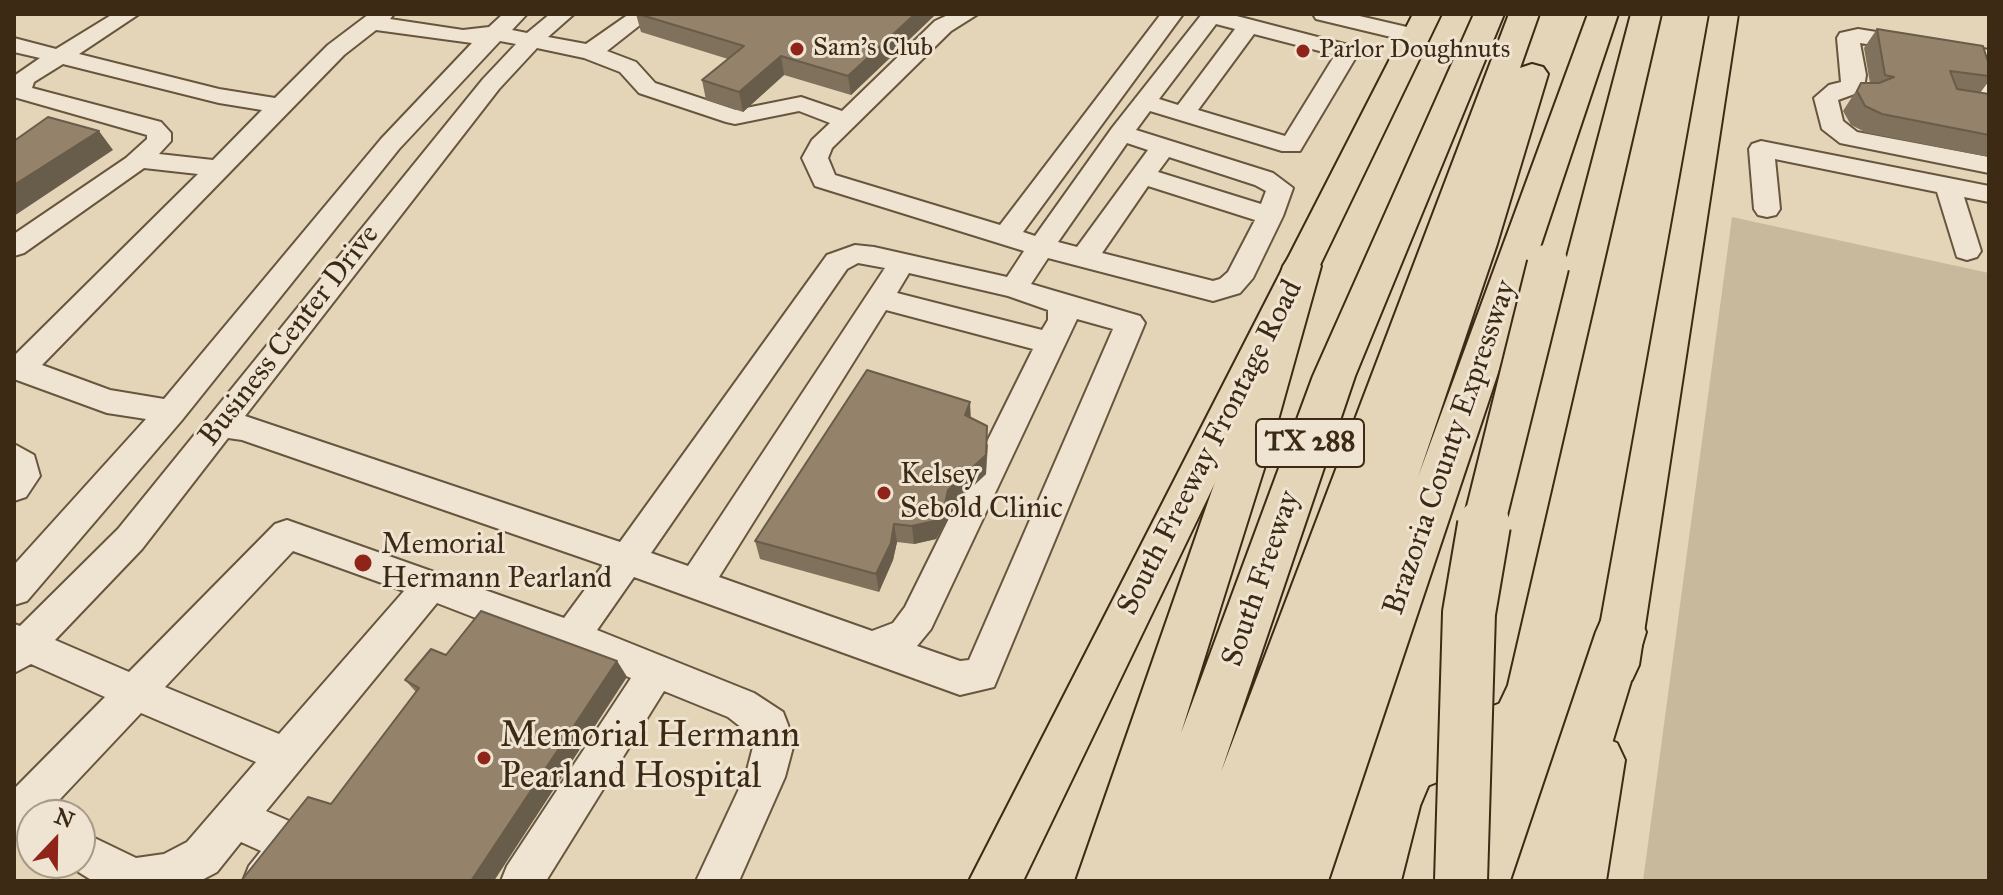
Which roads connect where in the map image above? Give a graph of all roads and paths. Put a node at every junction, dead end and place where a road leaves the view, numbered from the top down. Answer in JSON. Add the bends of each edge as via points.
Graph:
{"nodes":[{"id":1,"x":128,"y":14,"type":"edge"},
{"id":2,"x":442,"y":14,"type":"edge"},
{"id":3,"x":563,"y":14,"type":"edge"},
{"id":4,"x":643,"y":14,"type":"edge"},
{"id":5,"x":967,"y":14,"type":"edge"},
{"id":6,"x":1172,"y":14,"type":"edge"},
{"id":7,"x":1315,"y":14,"type":"edge"},
{"id":8,"x":1324,"y":14,"type":"edge"},
{"id":9,"x":1489,"y":14,"type":"edge"},
{"id":10,"x":1524,"y":14,"type":"edge"},
{"id":11,"x":1551,"y":14,"type":"edge"},
{"id":12,"x":1603,"y":14,"type":"edge"},
{"id":13,"x":1624,"y":14,"type":"edge"},
{"id":14,"x":1646,"y":14,"type":"edge"},
{"id":15,"x":1724,"y":14,"type":"edge"},
{"id":16,"x":1212,"y":15,"type":"edge"},
{"id":17,"x":378,"y":19,"type":"edge"},
{"id":18,"x":506,"y":23,"type":"edge"},
{"id":19,"x":1421,"y":25,"type":"edge"},
{"id":20,"x":1249,"y":26,"type":"junction"},
{"id":21,"x":533,"y":39,"type":"junction"},
{"id":22,"x":1298,"y":39,"type":"junction"},
{"id":23,"x":14,"y":45,"type":"edge"},
{"id":24,"x":590,"y":52,"type":"junction"},
{"id":25,"x":58,"y":56,"type":"junction"},
{"id":26,"x":1980,"y":56,"type":"edge"},
{"id":27,"x":1989,"y":97,"type":"edge"},
{"id":28,"x":1144,"y":102,"type":"junction"},
{"id":29,"x":280,"y":106,"type":"junction"},
{"id":30,"x":1183,"y":114,"type":"junction"},
{"id":31,"x":846,"y":120,"type":"junction"},
{"id":32,"x":1121,"y":133,"type":"junction"},
{"id":33,"x":1162,"y":148,"type":"junction"},
{"id":34,"x":139,"y":160,"type":"junction"},
{"id":35,"x":1989,"y":165,"type":"edge"},
{"id":36,"x":219,"y":168,"type":"junction"},
{"id":37,"x":1142,"y":176,"type":"junction"},
{"id":38,"x":1948,"y":186,"type":"junction"},
{"id":39,"x":1989,"y":194,"type":"edge"},
{"id":40,"x":1767,"y":209,"type":"dead end"},
{"id":41,"x":1270,"y":216,"type":"junction"},
{"id":42,"x":1006,"y":236,"type":"junction"},
{"id":43,"x":14,"y":247,"type":"edge"},
{"id":44,"x":1041,"y":247,"type":"junction"},
{"id":45,"x":1967,"y":251,"type":"dead end"},
{"id":46,"x":1084,"y":258,"type":"junction"},
{"id":47,"x":902,"y":263,"type":"junction"},
{"id":48,"x":1302,"y":266,"type":"junction"},
{"id":49,"x":1014,"y":288,"type":"junction"},
{"id":50,"x":879,"y":298,"type":"junction"},
{"id":51,"x":1063,"y":305,"type":"junction"},
{"id":52,"x":1051,"y":343,"type":"junction"},
{"id":53,"x":17,"y":368,"type":"edge"},
{"id":54,"x":171,"y":412,"type":"junction"},
{"id":55,"x":220,"y":425,"type":"junction"},
{"id":56,"x":14,"y":457,"type":"edge"},
{"id":57,"x":14,"y":488,"type":"edge"},
{"id":58,"x":627,"y":559,"type":"junction"},
{"id":59,"x":695,"y":584,"type":"junction"},
{"id":60,"x":430,"y":586,"type":"junction"},
{"id":61,"x":14,"y":590,"type":"edge"},
{"id":62,"x":1621,"y":632,"type":"junction"},
{"id":63,"x":572,"y":637,"type":"junction"},
{"id":64,"x":18,"y":647,"type":"edge"},
{"id":65,"x":872,"y":647,"type":"junction"},
{"id":66,"x":656,"y":671,"type":"junction"},
{"id":67,"x":135,"y":692,"type":"junction"},
{"id":68,"x":286,"y":756,"type":"junction"},
{"id":69,"x":14,"y":818,"type":"edge"},
{"id":70,"x":234,"y":818,"type":"junction"},
{"id":71,"x":96,"y":860,"type":"edge"},
{"id":72,"x":168,"y":878,"type":"edge"},
{"id":73,"x":264,"y":881,"type":"edge"},
{"id":74,"x":522,"y":881,"type":"edge"},
{"id":75,"x":717,"y":881,"type":"edge"},
{"id":76,"x":995,"y":881,"type":"edge"},
{"id":77,"x":1105,"y":881,"type":"edge"},
{"id":78,"x":1155,"y":881,"type":"edge"},
{"id":79,"x":1193,"y":881,"type":"edge"},
{"id":80,"x":1253,"y":881,"type":"edge"},
{"id":81,"x":1299,"y":881,"type":"edge"},
{"id":82,"x":1432,"y":881,"type":"edge"},
{"id":83,"x":1461,"y":881,"type":"edge"},
{"id":84,"x":1541,"y":881,"type":"edge"},
{"id":85,"x":1580,"y":881,"type":"edge"}],
"edges":[{"from":1,"to":25,"type":"street"},
{"from":2,"to":18,"type":"street"},
{"from":3,"to":21,"type":"street","name":"Business Center Drive"},
{"from":4,"to":24,"type":"street"},
{"from":5,"to":31,"type":"street","via":[[943,26]]},
{"from":6,"to":42,"type":"street"},
{"from":7,"to":22,"type":"street"},
{"from":8,"to":19,"type":"street"},
{"from":9,"to":78,"type":"highway","name":"South Freeway","number":"TX 288","via":[[1334,376]]},
{"from":10,"to":79,"type":"highway","via":[[1249,775]]},
{"from":11,"to":80,"type":"highway","name":"Brazoria County Expressway","via":[[1478,244]]},
{"from":12,"to":81,"type":"highway","name":"Brazoria County Expressway"},
{"from":13,"to":83,"type":"highway","bridge":true,"via":[[1548,265],[1480,540],[1469,613]]},
{"from":14,"to":82,"type":"highway"},
{"from":15,"to":62,"type":"main road"},
{"from":16,"to":20,"type":"street"},
{"from":16,"to":28,"type":"street"},
{"from":17,"to":18,"type":"street","via":[[463,37]]},
{"from":17,"to":29,"type":"street","via":[[336,50]]},
{"from":18,"to":21,"type":"street"},
{"from":18,"to":54,"type":"street","name":"Business Center Drive","via":[[390,144]]},
{"from":19,"to":48,"type":"main road","name":"South Freeway Frontage Road"},
{"from":20,"to":22,"type":"street"},
{"from":20,"to":30,"type":"street"},
{"from":21,"to":24,"type":"street"},
{"from":21,"to":55,"type":"street","name":"Business Center Drive","via":[[491,84]]},
{"from":22,"to":30,"type":"street","via":[[1348,52],[1291,146]]},
{"from":23,"to":25,"type":"street"},
{"from":24,"to":31,"type":"street","via":[[628,67],[647,88],[735,117],[801,104]]},
{"from":25,"to":29,"type":"street"},
{"from":25,"to":34,"type":"street","via":[[26,77],[21,92],[152,127],[159,141]]},
{"from":26,"to":27,"type":"street"},
{"from":26,"to":35,"type":"street","via":[[1848,38],[1852,87],[1826,98],[1826,109],[1831,124],[1849,138]]},
{"from":28,"to":30,"type":"street"},
{"from":28,"to":32,"type":"street"},
{"from":29,"to":36,"type":"street"},
{"from":31,"to":42,"type":"street","via":[[815,158],[824,180]]},
{"from":32,"to":33,"type":"street"},
{"from":32,"to":44,"type":"street"},
{"from":33,"to":37,"type":"street"},
{"from":33,"to":41,"type":"street","via":[[1280,188]]},
{"from":34,"to":36,"type":"street"},
{"from":34,"to":43,"type":"street"},
{"from":36,"to":53,"type":"street"},
{"from":37,"to":41,"type":"street"},
{"from":37,"to":46,"type":"street"},
{"from":38,"to":39,"type":"street"},
{"from":38,"to":40,"type":"street","via":[[1761,149]]},
{"from":38,"to":45,"type":"street"},
{"from":41,"to":46,"type":"street","via":[[1239,278],[1213,291]]},
{"from":42,"to":44,"type":"street"},
{"from":44,"to":46,"type":"street"},
{"from":44,"to":49,"type":"street"},
{"from":47,"to":49,"type":"street"},
{"from":47,"to":50,"type":"street"},
{"from":47,"to":58,"type":"street","via":[[855,254],[837,262]]},
{"from":48,"to":76,"type":"main road","name":"South Freeway Frontage Road"},
{"from":48,"to":77,"type":"highway","via":[[1246,456]]},
{"from":49,"to":51,"type":"street"},
{"from":50,"to":52,"type":"street"},
{"from":50,"to":59,"type":"street"},
{"from":51,"to":52,"type":"street"},
{"from":51,"to":65,"type":"street","via":[[1130,323],[981,675],[960,678]]},
{"from":52,"to":65,"type":"street","via":[[918,618],[906,634]]},
{"from":53,"to":54,"type":"street","via":[[107,401]]},
{"from":54,"to":61,"type":"street","name":"Business Center Drive"},
{"from":55,"to":58,"type":"street","via":[[244,428]]},
{"from":55,"to":64,"type":"street","name":"Business Center Drive","via":[[130,539]]},
{"from":56,"to":57,"type":"street","via":[[23,464],[24,476]]},
{"from":58,"to":59,"type":"street"},
{"from":58,"to":63,"type":"street"},
{"from":59,"to":65,"type":"street"},
{"from":60,"to":63,"type":"street"},
{"from":60,"to":67,"type":"street","via":[[287,534]]},
{"from":60,"to":68,"type":"street"},
{"from":62,"to":84,"type":"highway"},
{"from":62,"to":85,"type":"main road"},
{"from":63,"to":66,"type":"street"},
{"from":64,"to":67,"type":"street"},
{"from":66,"to":74,"type":"street"},
{"from":66,"to":75,"type":"street","via":[[741,705],[769,725],[773,747],[765,777]]},
{"from":67,"to":68,"type":"street"},
{"from":67,"to":69,"type":"street"},
{"from":68,"to":70,"type":"street"},
{"from":70,"to":72,"type":"street","via":[[202,857]]},
{"from":70,"to":73,"type":"street","via":[[281,839],[283,857]]},
{"from":71,"to":72,"type":"street","via":[[134,879]]}]}
